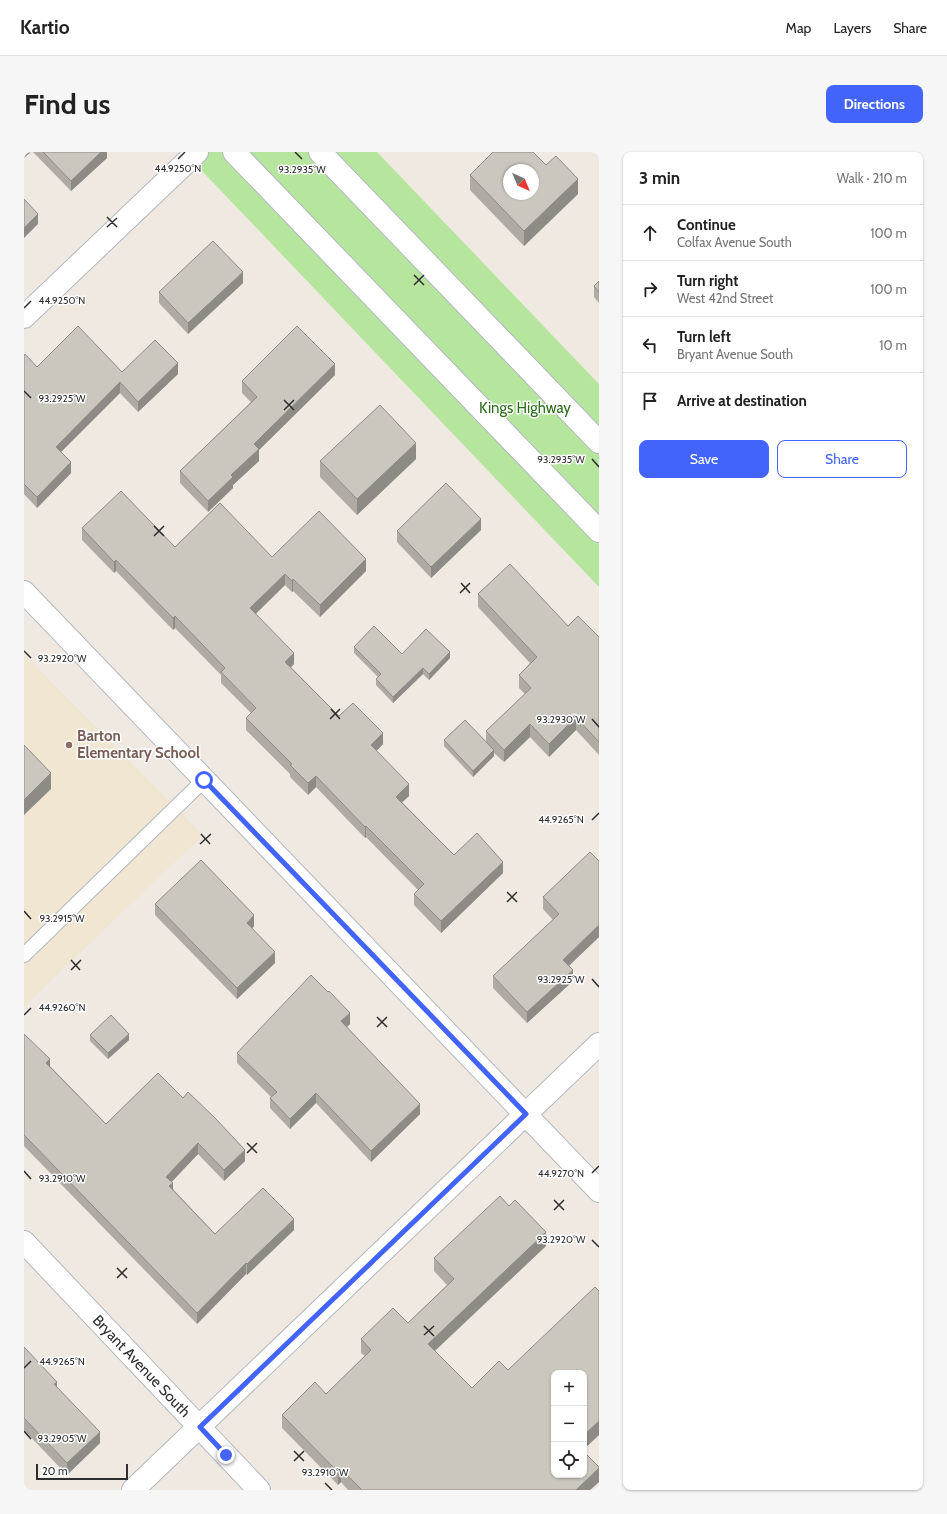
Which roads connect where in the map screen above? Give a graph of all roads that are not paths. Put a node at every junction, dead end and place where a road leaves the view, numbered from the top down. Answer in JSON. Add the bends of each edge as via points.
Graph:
{"nodes":[{"id":1,"x":197,"y":152,"type":"edge"},
{"id":2,"x":234,"y":152,"type":"edge"},
{"id":3,"x":320,"y":152,"type":"edge"},
{"id":4,"x":24,"y":317,"type":"edge"},
{"id":5,"x":599,"y":442,"type":"edge"},
{"id":6,"x":599,"y":531,"type":"edge"},
{"id":7,"x":24,"y":592,"type":"edge"},
{"id":8,"x":204,"y":780,"type":"junction"},
{"id":9,"x":24,"y":954,"type":"edge"},
{"id":10,"x":599,"y":1044,"type":"edge"},
{"id":11,"x":526,"y":1114,"type":"junction"},
{"id":12,"x":599,"y":1191,"type":"edge"},
{"id":13,"x":24,"y":1242,"type":"edge"},
{"id":14,"x":200,"y":1427,"type":"junction"},
{"id":15,"x":133,"y":1490,"type":"edge"},
{"id":16,"x":259,"y":1490,"type":"edge"}],
"edges":[{"from":1,"to":4,"type":"street"},
{"from":2,"to":6,"type":"street"},
{"from":3,"to":5,"type":"street"},
{"from":7,"to":8,"type":"street"},
{"from":8,"to":9,"type":"lane"},
{"from":8,"to":11,"type":"street"},
{"from":10,"to":11,"type":"street"},
{"from":11,"to":12,"type":"street"},
{"from":11,"to":14,"type":"street"},
{"from":13,"to":14,"type":"street","name":"Bryant Avenue South"},
{"from":14,"to":15,"type":"street"},
{"from":14,"to":16,"type":"street","name":"Bryant Avenue South"}]}
